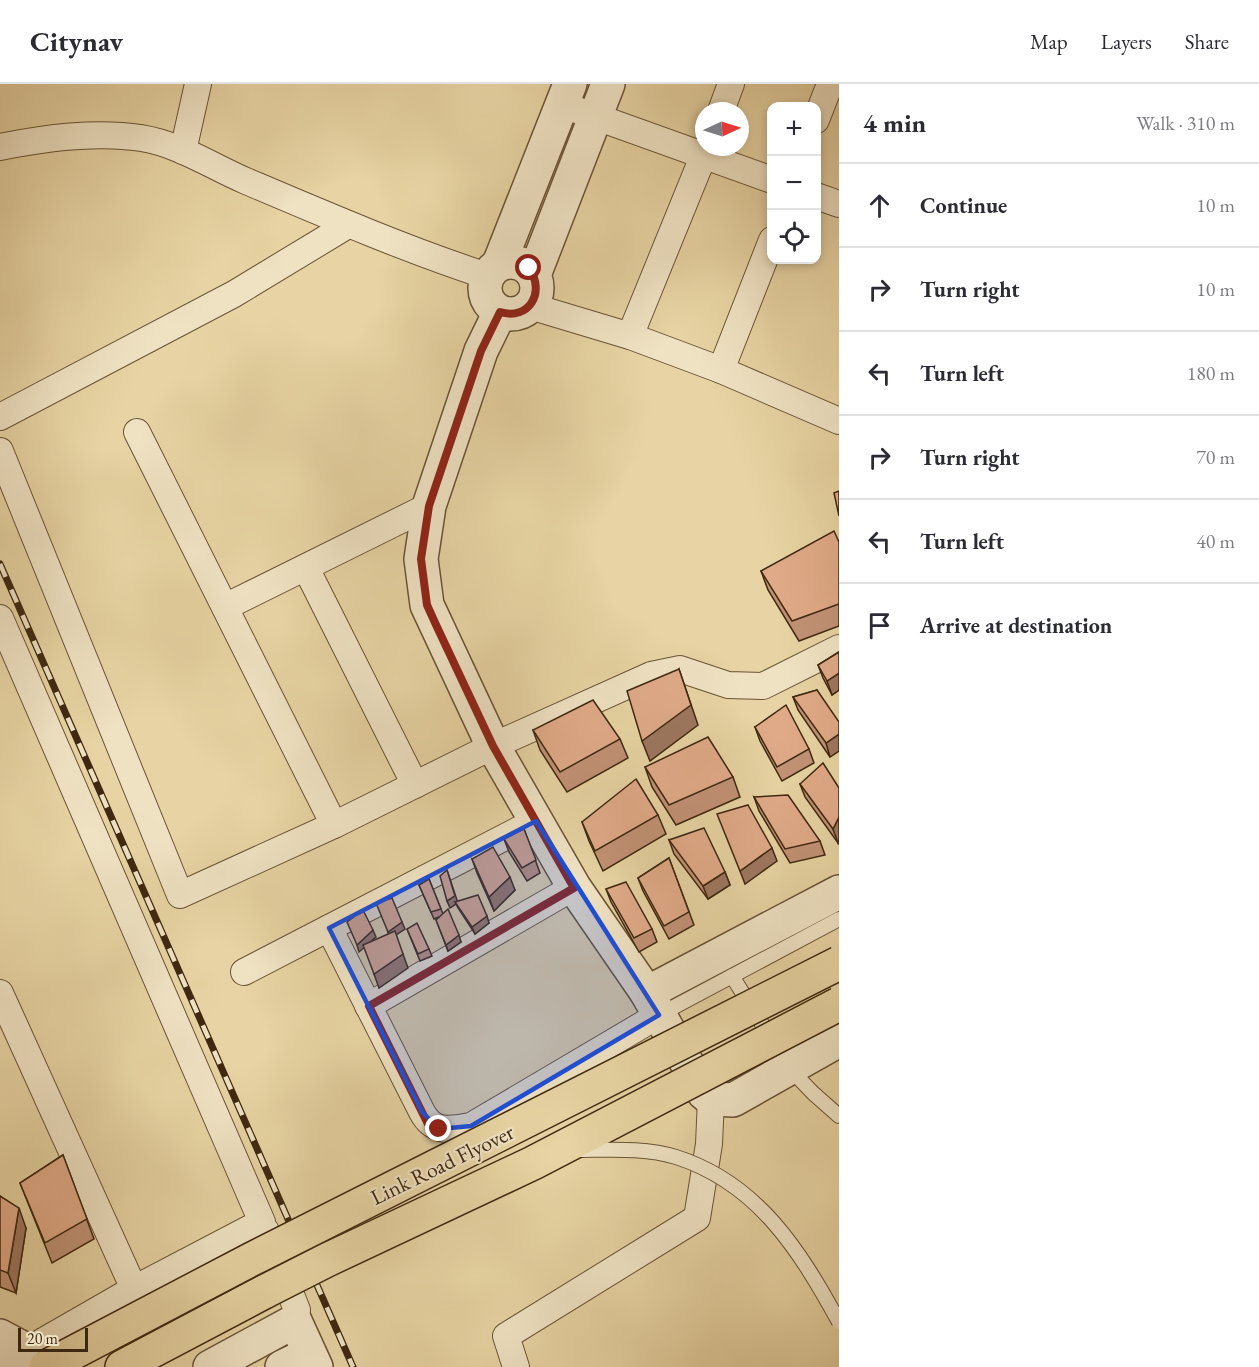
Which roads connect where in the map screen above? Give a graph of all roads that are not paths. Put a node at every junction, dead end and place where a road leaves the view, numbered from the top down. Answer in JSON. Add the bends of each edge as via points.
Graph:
{"nodes":[{"id":1,"x":198,"y":84,"type":"edge"},
{"id":2,"x":608,"y":84,"type":"edge"},
{"id":3,"x":731,"y":84,"type":"edge"},
{"id":4,"x":830,"y":84,"type":"edge"},
{"id":5,"x":567,"y":94,"type":"edge"},
{"id":6,"x":724,"y":102,"type":"edge"},
{"id":7,"x":821,"y":107,"type":"edge"},
{"id":8,"x":596,"y":117,"type":"junction"},
{"id":9,"x":0,"y":147,"type":"edge"},
{"id":10,"x":695,"y":148,"type":"edge"},
{"id":11,"x":183,"y":151,"type":"junction"},
{"id":12,"x":703,"y":156,"type":"edge"},
{"id":13,"x":716,"y":156,"type":"edge"},
{"id":14,"x":767,"y":178,"type":"edge"},
{"id":15,"x":821,"y":198,"type":"edge"},
{"id":16,"x":839,"y":204,"type":"edge"},
{"id":17,"x":348,"y":225,"type":"junction"},
{"id":18,"x":767,"y":250,"type":"edge"},
{"id":19,"x":493,"y":270,"type":"junction"},
{"id":20,"x":521,"y":298,"type":"junction"},
{"id":21,"x":630,"y":336,"type":"junction"},
{"id":22,"x":721,"y":370,"type":"junction"},
{"id":23,"x":837,"y":415,"type":"edge"},
{"id":24,"x":0,"y":417,"type":"edge"},
{"id":25,"x":137,"y":432,"type":"dead end"},
{"id":26,"x":0,"y":452,"type":"edge"},
{"id":27,"x":429,"y":506,"type":"junction"},
{"id":28,"x":306,"y":568,"type":"junction"},
{"id":29,"x":225,"y":608,"type":"junction"},
{"id":30,"x":0,"y":618,"type":"edge"},
{"id":31,"x":839,"y":648,"type":"edge"},
{"id":32,"x":493,"y":746,"type":"junction"},
{"id":33,"x":415,"y":785,"type":"junction"},
{"id":34,"x":536,"y":821,"type":"junction"},
{"id":35,"x":334,"y":825,"type":"junction"},
{"id":36,"x":574,"y":888,"type":"junction"},
{"id":37,"x":839,"y":892,"type":"edge"},
{"id":38,"x":839,"y":919,"type":"edge"},
{"id":39,"x":329,"y":928,"type":"junction"},
{"id":40,"x":839,"y":963,"type":"edge"},
{"id":41,"x":244,"y":972,"type":"dead end"},
{"id":42,"x":732,"y":976,"type":"junction"},
{"id":43,"x":0,"y":993,"type":"edge"},
{"id":44,"x":653,"y":1004,"type":"junction"},
{"id":45,"x":839,"y":1004,"type":"edge"},
{"id":46,"x":369,"y":1006,"type":"junction"},
{"id":47,"x":839,"y":1040,"type":"edge"},
{"id":48,"x":790,"y":1069,"type":"junction"},
{"id":49,"x":711,"y":1099,"type":"junction"},
{"id":50,"x":839,"y":1116,"type":"edge"},
{"id":51,"x":560,"y":1150,"type":"junction"},
{"id":52,"x":262,"y":1222,"type":"junction"},
{"id":53,"x":134,"y":1289,"type":"junction"},
{"id":54,"x":295,"y":1321,"type":"junction"},
{"id":55,"x":839,"y":1322,"type":"edge"},
{"id":56,"x":16,"y":1359,"type":"edge"},
{"id":57,"x":303,"y":1362,"type":"edge"},
{"id":58,"x":122,"y":1367,"type":"edge"},
{"id":59,"x":210,"y":1367,"type":"edge"},
{"id":60,"x":516,"y":1367,"type":"edge"}],
"edges":[{"from":1,"to":11,"type":"street"},
{"from":2,"to":8,"type":"street"},
{"from":3,"to":6,"type":"street"},
{"from":4,"to":7,"type":"street"},
{"from":5,"to":8,"type":"street"},
{"from":5,"to":19,"type":"street"},
{"from":8,"to":10,"type":"street"},
{"from":8,"to":20,"type":"street"},
{"from":9,"to":11,"type":"street","via":[[39,140],[117,136],[141,138]]},
{"from":11,"to":17,"type":"street"},
{"from":12,"to":21,"type":"street"},
{"from":13,"to":14,"type":"street"},
{"from":15,"to":16,"type":"street"},
{"from":17,"to":19,"type":"street","via":[[401,247]]},
{"from":17,"to":24,"type":"street","via":[[234,294]]},
{"from":18,"to":22,"type":"street"},
{"from":19,"to":20,"type":"street","via":[[485,292],[493,307]]},
{"from":19,"to":20,"type":"street","via":[[514,261],[529,268]]},
{"from":20,"to":21,"type":"street"},
{"from":20,"to":27,"type":"street","via":[[481,351]]},
{"from":21,"to":22,"type":"street"},
{"from":22,"to":23,"type":"street"},
{"from":25,"to":29,"type":"street"},
{"from":26,"to":35,"type":"street","via":[[180,894]]},
{"from":27,"to":28,"type":"street"},
{"from":27,"to":32,"type":"street","via":[[421,559],[427,605]]},
{"from":28,"to":29,"type":"street"},
{"from":28,"to":33,"type":"street"},
{"from":29,"to":35,"type":"street"},
{"from":30,"to":52,"type":"street"},
{"from":31,"to":32,"type":"street","via":[[763,686],[728,685],[681,669],[664,672]]},
{"from":32,"to":33,"type":"street"},
{"from":32,"to":34,"type":"street"},
{"from":33,"to":35,"type":"street"},
{"from":34,"to":36,"type":"street"},
{"from":34,"to":39,"type":"street"},
{"from":36,"to":44,"type":"street"},
{"from":36,"to":46,"type":"street"},
{"from":37,"to":44,"type":"street"},
{"from":38,"to":42,"type":"lane"},
{"from":39,"to":41,"type":"street"},
{"from":39,"to":46,"type":"street"},
{"from":40,"to":56,"type":"main road","name":"Link Road Flyover","bridge":true,"via":[[252,1258]]},
{"from":42,"to":44,"type":"lane"},
{"from":42,"to":48,"type":"lane"},
{"from":43,"to":53,"type":"street"},
{"from":44,"to":46,"type":"street","via":[[471,1126],[451,1130],[428,1124]]},
{"from":44,"to":49,"type":"street"},
{"from":45,"to":51,"type":"main road","name":"Link Road Flyover","bridge":true},
{"from":47,"to":48,"type":"street"},
{"from":48,"to":49,"type":"street","via":[[733,1100]]},
{"from":48,"to":50,"type":"lane"},
{"from":49,"to":60,"type":"street","via":[[710,1144],[698,1218],[506,1336]]},
{"from":51,"to":55,"type":"lane","bridge":true,"via":[[674,1156],[718,1175],[764,1211],[804,1260]]},
{"from":51,"to":58,"type":"main road","name":"Link Road Flyover","bridge":true,"via":[[327,1260]]},
{"from":52,"to":53,"type":"street"},
{"from":52,"to":54,"type":"street","via":[[297,1310]]},
{"from":53,"to":56,"type":"street"},
{"from":54,"to":57,"type":"street"},
{"from":54,"to":59,"type":"street"}]}
